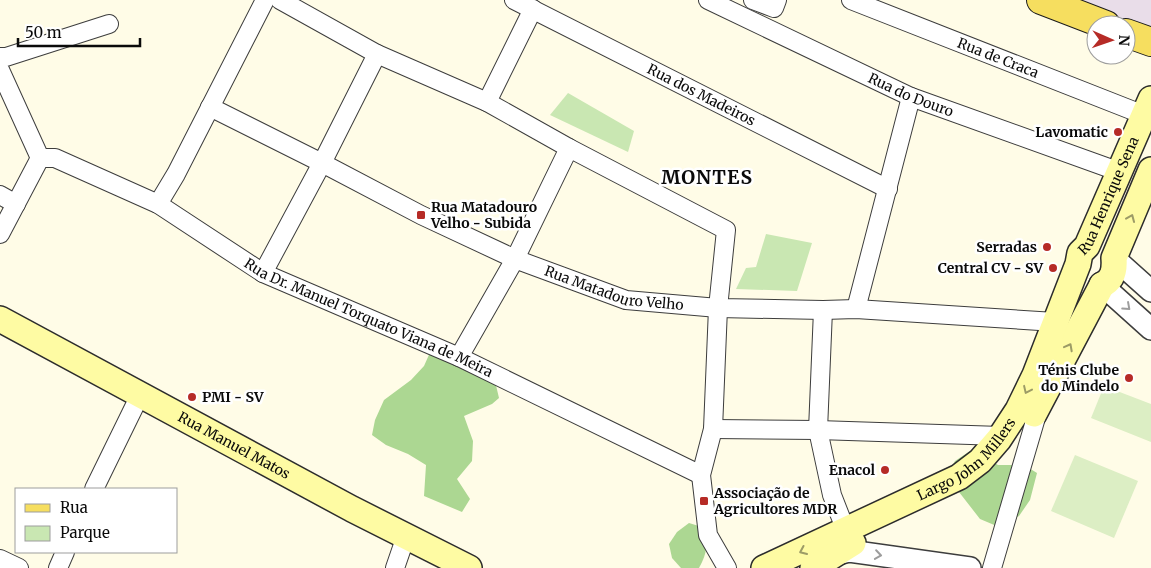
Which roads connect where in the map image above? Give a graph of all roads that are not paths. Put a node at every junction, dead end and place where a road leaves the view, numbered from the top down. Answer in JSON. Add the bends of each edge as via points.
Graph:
{"nodes":[{"id":1,"x":265,"y":0,"type":"edge"},
{"id":2,"x":280,"y":0,"type":"edge"},
{"id":3,"x":514,"y":0,"type":"edge"},
{"id":4,"x":708,"y":0,"type":"edge"},
{"id":5,"x":753,"y":0,"type":"edge"},
{"id":6,"x":777,"y":0,"type":"edge"},
{"id":7,"x":851,"y":0,"type":"edge"},
{"id":8,"x":1041,"y":0,"type":"edge"},
{"id":9,"x":533,"y":10,"type":"junction"},
{"id":10,"x":1086,"y":17,"type":"edge"},
{"id":11,"x":109,"y":24,"type":"dead end"},
{"id":12,"x":1136,"y":37,"type":"edge"},
{"id":13,"x":1151,"y":42,"type":"edge"},
{"id":14,"x":377,"y":54,"type":"junction"},
{"id":15,"x":0,"y":56,"type":"edge"},
{"id":16,"x":0,"y":70,"type":"edge"},
{"id":17,"x":911,"y":97,"type":"junction"},
{"id":18,"x":487,"y":102,"type":"junction"},
{"id":19,"x":210,"y":107,"type":"junction"},
{"id":20,"x":1148,"y":107,"type":"edge"},
{"id":21,"x":569,"y":148,"type":"junction"},
{"id":22,"x":40,"y":158,"type":"junction"},
{"id":23,"x":322,"y":163,"type":"junction"},
{"id":24,"x":1120,"y":172,"type":"junction"},
{"id":25,"x":1150,"y":175,"type":"edge"},
{"id":26,"x":888,"y":189,"type":"junction"},
{"id":27,"x":0,"y":195,"type":"edge"},
{"id":28,"x":16,"y":204,"type":"junction"},
{"id":29,"x":158,"y":204,"type":"junction"},
{"id":30,"x":0,"y":234,"type":"edge"},
{"id":31,"x":1082,"y":255,"type":"junction"},
{"id":32,"x":1114,"y":258,"type":"junction"},
{"id":33,"x":515,"y":259,"type":"junction"},
{"id":34,"x":263,"y":274,"type":"junction"},
{"id":35,"x":1102,"y":286,"type":"junction"},
{"id":36,"x":1151,"y":291,"type":"edge"},
{"id":37,"x":718,"y":308,"type":"junction"},
{"id":38,"x":856,"y":309,"type":"junction"},
{"id":39,"x":823,"y":310,"type":"junction"},
{"id":40,"x":0,"y":319,"type":"edge"},
{"id":41,"x":1055,"y":322,"type":"junction"},
{"id":42,"x":1151,"y":329,"type":"edge"},
{"id":43,"x":459,"y":356,"type":"junction"},
{"id":44,"x":140,"y":395,"type":"junction"},
{"id":45,"x":1040,"y":402,"type":"junction"},
{"id":46,"x":713,"y":429,"type":"junction"},
{"id":47,"x":818,"y":430,"type":"junction"},
{"id":48,"x":1001,"y":436,"type":"junction"},
{"id":49,"x":701,"y":475,"type":"junction"},
{"id":50,"x":94,"y":488,"type":"edge"},
{"id":51,"x":846,"y":531,"type":"junction"},
{"id":52,"x":406,"y":536,"type":"junction"},
{"id":53,"x":65,"y":553,"type":"edge"},
{"id":54,"x":0,"y":559,"type":"edge"},
{"id":55,"x":822,"y":562,"type":"edge"},
{"id":56,"x":19,"y":568,"type":"edge"},
{"id":57,"x":58,"y":568,"type":"edge"},
{"id":58,"x":395,"y":568,"type":"edge"},
{"id":59,"x":470,"y":568,"type":"edge"},
{"id":60,"x":727,"y":568,"type":"edge"},
{"id":61,"x":764,"y":568,"type":"edge"},
{"id":62,"x":970,"y":568,"type":"edge"},
{"id":63,"x":992,"y":568,"type":"edge"}],
"edges":[{"from":1,"to":19,"type":"street"},
{"from":2,"to":14,"type":"street"},
{"from":3,"to":9,"type":"street","name":"Rua dos Madeiros"},
{"from":4,"to":17,"type":"street","name":"Rua do Douro"},
{"from":5,"to":6,"type":"street","via":[[774,8]]},
{"from":7,"to":20,"type":"street","name":"Rua de Craca"},
{"from":8,"to":10,"type":"main road"},
{"from":9,"to":18,"type":"street"},
{"from":9,"to":26,"type":"street","name":"Rua dos Madeiros"},
{"from":11,"to":15,"type":"street","via":[[6,57]]},
{"from":12,"to":13,"type":"main road"},
{"from":14,"to":18,"type":"street"},
{"from":14,"to":23,"type":"street"},
{"from":16,"to":22,"type":"street"},
{"from":17,"to":24,"type":"street","name":"Rua do Douro"},
{"from":17,"to":26,"type":"street"},
{"from":18,"to":21,"type":"street"},
{"from":19,"to":23,"type":"street","name":"Rua Matadouro Velho"},
{"from":19,"to":29,"type":"street"},
{"from":20,"to":24,"type":"main road","name":"Rua Henrique Sena"},
{"from":21,"to":33,"type":"street"},
{"from":21,"to":37,"type":"street","via":[[726,230]]},
{"from":22,"to":28,"type":"street"},
{"from":22,"to":29,"type":"street","name":"Rua Dr. Manuel Torquato Viana de Meira","via":[[55,158]]},
{"from":23,"to":33,"type":"street","name":"Rua Matadouro Velho"},
{"from":23,"to":34,"type":"street"},
{"from":24,"to":31,"type":"main road","name":"Rua Henrique Sena"},
{"from":32,"to":25,"type":"main road","name":"Rua Henrique Sena","one_way":true},
{"from":26,"to":38,"type":"street"},
{"from":27,"to":28,"type":"street"},
{"from":28,"to":30,"type":"street"},
{"from":29,"to":34,"type":"street","name":"Rua Dr. Manuel Torquato Viana de Meira"},
{"from":31,"to":32,"type":"main road","via":[[1093,244],[1100,245]]},
{"from":31,"to":35,"type":"main road","via":[[1083,276]]},
{"from":31,"to":41,"type":"main road","name":"Largo John Millers"},
{"from":32,"to":35,"type":"main road","name":"Rua Henrique Sena","via":[[1115,269]]},
{"from":32,"to":36,"type":"street"},
{"from":33,"to":37,"type":"street","name":"Rua Matadouro Velho","via":[[626,300]]},
{"from":33,"to":43,"type":"street"},
{"from":34,"to":43,"type":"street","name":"Rua Dr. Manuel Torquato Viana de Meira"},
{"from":35,"to":42,"type":"street","one_way":true},
{"from":45,"to":35,"type":"main road","name":"Largo John Millers","one_way":true},
{"from":37,"to":39,"type":"street","name":"Rua Matadouro Velho"},
{"from":37,"to":46,"type":"street"},
{"from":38,"to":39,"type":"street","name":"Rua Matadouro Velho"},
{"from":38,"to":41,"type":"street","name":"Rua Matadouro Velho"},
{"from":39,"to":47,"type":"street"},
{"from":40,"to":44,"type":"main road","name":"Rua Manuel Matos"},
{"from":41,"to":48,"type":"main road","name":"Largo John Millers","one_way":true,"via":[[1035,375]]},
{"from":43,"to":49,"type":"street","name":"Rua Dr. Manuel Torquato Viana de Meira"},
{"from":44,"to":50,"type":"street"},
{"from":44,"to":52,"type":"main road","name":"Rua Manuel Matos"},
{"from":45,"to":55,"type":"main road","name":"Largo John Millers","via":[[1021,436],[989,472],[935,504]]},
{"from":45,"to":63,"type":"street"},
{"from":46,"to":47,"type":"street"},
{"from":46,"to":49,"type":"street"},
{"from":47,"to":48,"type":"street"},
{"from":47,"to":51,"type":"street","via":[[832,495]]},
{"from":48,"to":51,"type":"main road","name":"Largo John Millers","via":[[980,461],[959,476]]},
{"from":49,"to":60,"type":"street","via":[[708,535]]},
{"from":51,"to":61,"type":"main road","name":"Largo John Millers","one_way":true},
{"from":52,"to":58,"type":"street"},
{"from":52,"to":59,"type":"main road","name":"Rua Manuel Matos"},
{"from":53,"to":57,"type":"street"},
{"from":54,"to":56,"type":"street"},
{"from":55,"to":62,"type":"street","one_way":true,"via":[[848,551]]}]}
